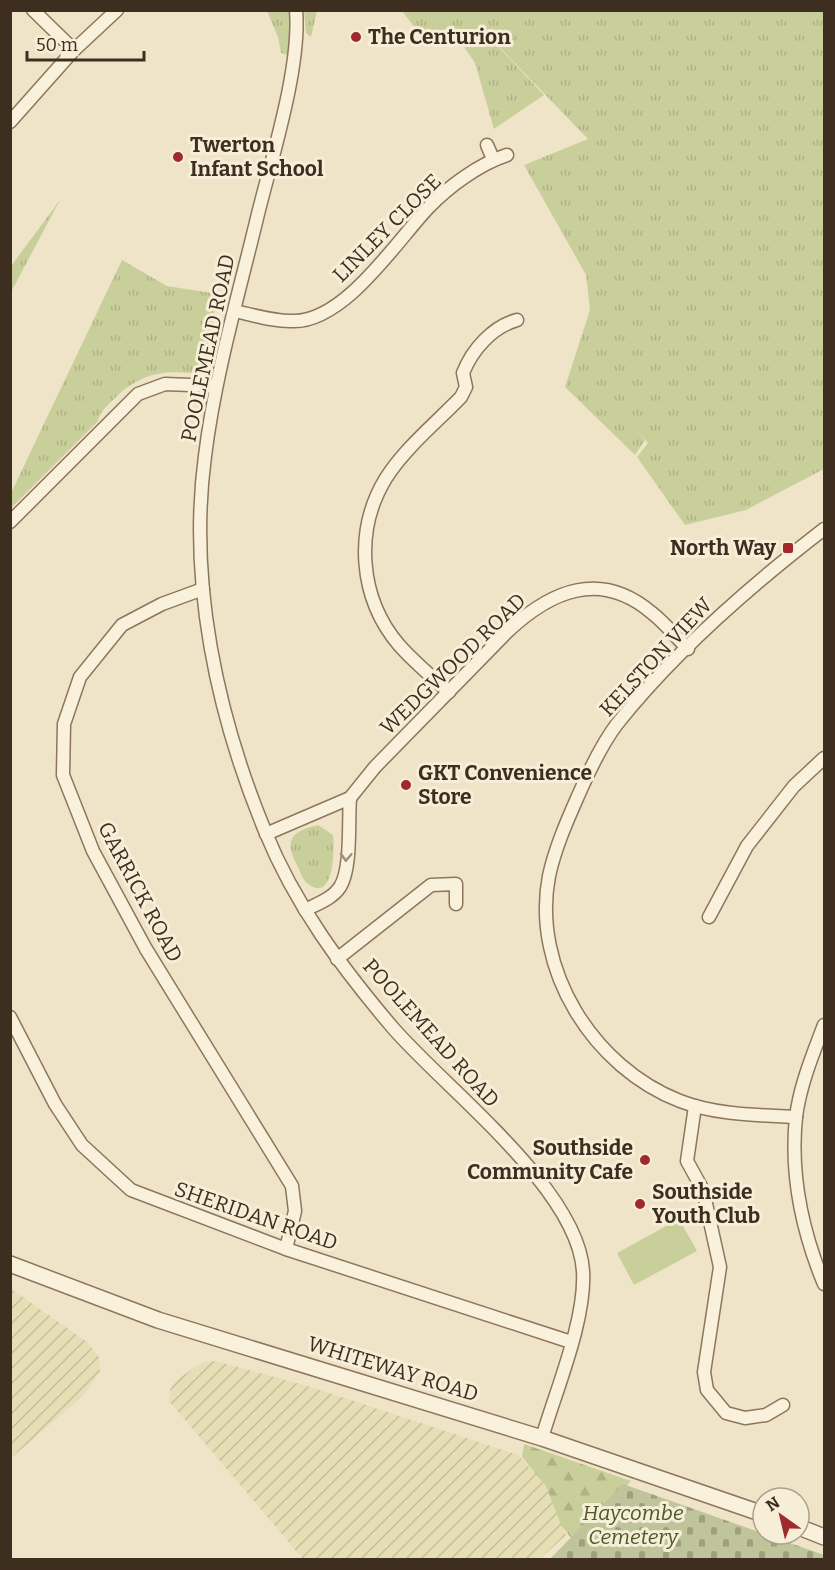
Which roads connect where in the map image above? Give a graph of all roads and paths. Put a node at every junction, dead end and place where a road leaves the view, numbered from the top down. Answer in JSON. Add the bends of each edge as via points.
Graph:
{"nodes":[{"id":1,"x":33,"y":10,"type":"edge"},
{"id":2,"x":117,"y":10,"type":"edge"},
{"id":3,"x":296,"y":10,"type":"edge"},
{"id":4,"x":74,"y":50,"type":"junction"},
{"id":5,"x":10,"y":122,"type":"edge"},
{"id":6,"x":487,"y":145,"type":"dead end"},
{"id":7,"x":507,"y":155,"type":"dead end"},
{"id":8,"x":493,"y":159,"type":"junction"},
{"id":9,"x":235,"y":311,"type":"junction"},
{"id":10,"x":517,"y":320,"type":"dead end"},
{"id":11,"x":216,"y":386,"type":"junction"},
{"id":12,"x":10,"y":522,"type":"edge"},
{"id":13,"x":825,"y":529,"type":"edge"},
{"id":14,"x":203,"y":589,"type":"junction"},
{"id":15,"x":688,"y":649,"type":"junction"},
{"id":16,"x":449,"y":692,"type":"junction"},
{"id":17,"x":825,"y":758,"type":"edge"},
{"id":18,"x":350,"y":798,"type":"junction"},
{"id":19,"x":266,"y":834,"type":"junction"},
{"id":20,"x":456,"y":904,"type":"dead end"},
{"id":21,"x":305,"y":910,"type":"junction"},
{"id":22,"x":709,"y":917,"type":"dead end"},
{"id":23,"x":337,"y":959,"type":"junction"},
{"id":24,"x":10,"y":1017,"type":"edge"},
{"id":25,"x":825,"y":1025,"type":"edge"},
{"id":26,"x":695,"y":1106,"type":"junction"},
{"id":27,"x":796,"y":1117,"type":"junction"},
{"id":28,"x":286,"y":1249,"type":"junction"},
{"id":29,"x":10,"y":1264,"type":"edge"},
{"id":30,"x":825,"y":1284,"type":"edge"},
{"id":31,"x":571,"y":1342,"type":"junction"},
{"id":32,"x":783,"y":1405,"type":"dead end"},
{"id":33,"x":542,"y":1438,"type":"junction"},
{"id":34,"x":751,"y":1510,"type":"edge"}],
"edges":[{"from":1,"to":4,"type":"street"},
{"from":2,"to":4,"type":"street"},
{"from":3,"to":9,"type":"street","name":"POOLEMEAD ROAD","via":[[296,38],[284,107]]},
{"from":4,"to":5,"type":"street"},
{"from":6,"to":8,"type":"street"},
{"from":7,"to":8,"type":"street","name":"LINLEY CLOSE"},
{"from":8,"to":9,"type":"street","name":"LINLEY CLOSE","via":[[445,192],[361,286],[328,309],[295,321]]},
{"from":9,"to":11,"type":"street","name":"POOLEMEAD ROAD"},
{"from":10,"to":16,"type":"street","via":[[496,329],[475,351],[463,374],[466,387],[461,397],[387,478],[365,536],[368,586],[379,612],[399,644]]},
{"from":11,"to":12,"type":"street","via":[[165,384],[138,394]]},
{"from":11,"to":14,"type":"street","name":"POOLEMEAD ROAD","via":[[204,458]]},
{"from":13,"to":15,"type":"street","name":"KELSTON VIEW","via":[[733,604]]},
{"from":14,"to":19,"type":"street","name":"POOLEMEAD ROAD","via":[[231,736]]},
{"from":14,"to":28,"type":"street","name":"GARRICK ROAD","via":[[122,625],[80,677],[64,724],[63,775],[93,851],[146,949],[292,1186],[295,1210]]},
{"from":15,"to":16,"type":"street","name":"WEDGWOOD ROAD","via":[[635,600],[618,592],[574,591],[552,597],[530,611]]},
{"from":15,"to":26,"type":"street","name":"KELSTON VIEW","via":[[616,725],[590,770],[558,844],[547,903],[553,958],[578,1016],[607,1053],[636,1078]]},
{"from":16,"to":18,"type":"street","name":"WEDGWOOD ROAD"},
{"from":17,"to":22,"type":"street","via":[[794,786],[747,846]]},
{"from":18,"to":19,"type":"street","name":"WEDGWOOD ROAD"},
{"from":18,"to":21,"type":"street","one_way":true,"via":[[346,873],[339,888],[326,900]]},
{"from":19,"to":21,"type":"street","name":"POOLEMEAD ROAD"},
{"from":20,"to":23,"type":"street","via":[[456,884],[431,885]]},
{"from":21,"to":23,"type":"street","name":"POOLEMEAD ROAD"},
{"from":23,"to":31,"type":"street","name":"POOLEMEAD ROAD","via":[[396,1031],[537,1177],[566,1217],[583,1267],[583,1295]]},
{"from":24,"to":28,"type":"street","name":"SHERIDAN ROAD","via":[[55,1104],[82,1145],[131,1190]]},
{"from":25,"to":27,"type":"street","via":[[806,1072]]},
{"from":26,"to":27,"type":"street","name":"KELSTON VIEW","via":[[713,1111]]},
{"from":26,"to":32,"type":"street","via":[[687,1161],[705,1198],[720,1267],[704,1372],[707,1390],[726,1413],[745,1418],[766,1415]]},
{"from":27,"to":30,"type":"street","via":[[801,1212],[811,1253]]},
{"from":28,"to":31,"type":"street","name":"SHERIDAN ROAD"},
{"from":29,"to":33,"type":"street","name":"WHITEWAY ROAD","via":[[158,1320]]},
{"from":31,"to":33,"type":"street","name":"POOLEMEAD ROAD"},
{"from":33,"to":34,"type":"street","name":"WHITEWAY ROAD"}]}
